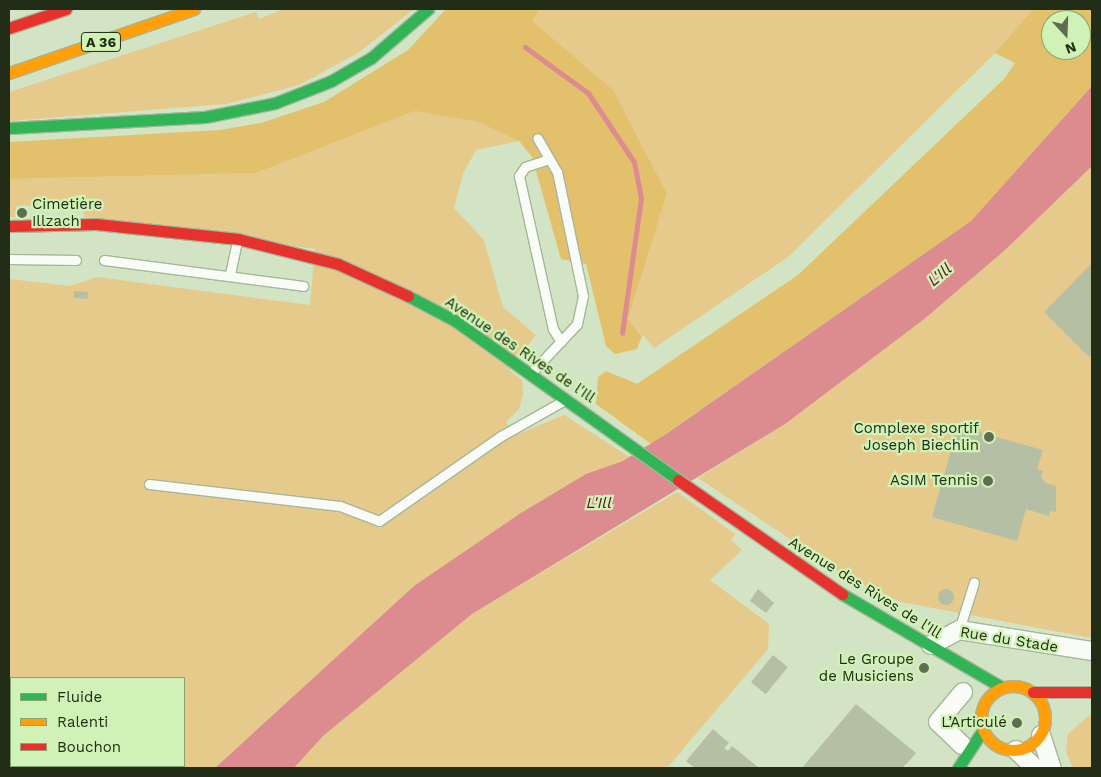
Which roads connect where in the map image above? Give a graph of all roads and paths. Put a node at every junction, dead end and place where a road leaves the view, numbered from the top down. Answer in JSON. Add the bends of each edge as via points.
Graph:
{"nodes":[{"id":1,"x":66,"y":9,"type":"edge"},
{"id":2,"x":194,"y":9,"type":"edge"},
{"id":3,"x":428,"y":9,"type":"edge"},
{"id":4,"x":9,"y":28,"type":"edge"},
{"id":5,"x":9,"y":73,"type":"edge"},
{"id":6,"x":9,"y":128,"type":"edge"},
{"id":7,"x":537,"y":138,"type":"dead end"},
{"id":8,"x":549,"y":159,"type":"junction"},
{"id":9,"x":9,"y":226,"type":"edge"},
{"id":10,"x":238,"y":239,"type":"junction"},
{"id":11,"x":9,"y":259,"type":"edge"},
{"id":12,"x":76,"y":260,"type":"dead end"},
{"id":13,"x":104,"y":260,"type":"dead end"},
{"id":14,"x":230,"y":274,"type":"junction"},
{"id":15,"x":303,"y":286,"type":"dead end"},
{"id":16,"x":561,"y":342,"type":"junction"},
{"id":17,"x":530,"y":374,"type":"junction"},
{"id":18,"x":566,"y":399,"type":"junction"},
{"id":19,"x":149,"y":484,"type":"dead end"},
{"id":20,"x":974,"y":582,"type":"dead end"},
{"id":21,"x":959,"y":630,"type":"junction"},
{"id":22,"x":931,"y":644,"type":"junction"},
{"id":23,"x":1092,"y":651,"type":"edge"},
{"id":24,"x":952,"y":663,"type":"junction"},
{"id":25,"x":1001,"y":688,"type":"junction"},
{"id":26,"x":963,"y":692,"type":"dead end"},
{"id":27,"x":1033,"y":692,"type":"junction"},
{"id":28,"x":1092,"y":692,"type":"edge"},
{"id":29,"x":981,"y":710,"type":"junction"},
{"id":30,"x":983,"y":730,"type":"junction"},
{"id":31,"x":1043,"y":730,"type":"junction"},
{"id":32,"x":962,"y":745,"type":"dead end"},
{"id":33,"x":1009,"y":749,"type":"junction"},
{"id":34,"x":958,"y":768,"type":"edge"},
{"id":35,"x":967,"y":768,"type":"edge"},
{"id":36,"x":1035,"y":768,"type":"edge"},
{"id":37,"x":1052,"y":768,"type":"edge"}],
"edges":[{"from":1,"to":4,"type":"main road"},
{"from":2,"to":5,"type":"main road","number":"A 36"},
{"from":3,"to":6,"type":"main road","via":[[370,58],[331,81],[275,103],[205,118]]},
{"from":7,"to":8,"type":"lane"},
{"from":8,"to":16,"type":"lane","via":[[567,210],[582,296],[577,324]]},
{"from":8,"to":16,"type":"lane","via":[[525,167],[519,176],[553,329]]},
{"from":9,"to":10,"type":"main road","name":"Avenue des Rives de l'Ill","via":[[96,224]]},
{"from":10,"to":14,"type":"lane"},
{"from":10,"to":17,"type":"main road","name":"Avenue des Rives de l'Ill","via":[[338,264],[400,292],[454,320]]},
{"from":11,"to":12,"type":"lane"},
{"from":13,"to":14,"type":"lane"},
{"from":14,"to":15,"type":"lane"},
{"from":16,"to":17,"type":"lane"},
{"from":17,"to":18,"type":"main road","name":"Avenue des Rives de l'Ill"},
{"from":18,"to":19,"type":"lane","via":[[501,436],[379,521],[340,506]]},
{"from":18,"to":22,"type":"main road","name":"Avenue des Rives de l'Ill","via":[[814,577]]},
{"from":20,"to":21,"type":"lane"},
{"from":21,"to":22,"type":"street","name":"Rue du Stade"},
{"from":21,"to":23,"type":"street","name":"Rue du Stade"},
{"from":22,"to":24,"type":"main road","name":"Avenue des Rives de l'Ill"},
{"from":24,"to":25,"type":"main road","name":"Avenue des Rives de l'Ill"},
{"from":24,"to":29,"type":"main road","name":"Avenue des Rives de l'Ill"},
{"from":25,"to":27,"type":"main road","via":[[1023,687]]},
{"from":25,"to":29,"type":"main road"},
{"from":26,"to":32,"type":"street","via":[[938,722]]},
{"from":27,"to":28,"type":"main road"},
{"from":27,"to":31,"type":"main road","via":[[1044,707]]},
{"from":28,"to":31,"type":"main road"},
{"from":29,"to":30,"type":"main road"},
{"from":30,"to":33,"type":"main road"},
{"from":30,"to":34,"type":"main road"},
{"from":31,"to":33,"type":"main road"},
{"from":31,"to":37,"type":"street"},
{"from":33,"to":35,"type":"main road"},
{"from":33,"to":36,"type":"street"}]}
